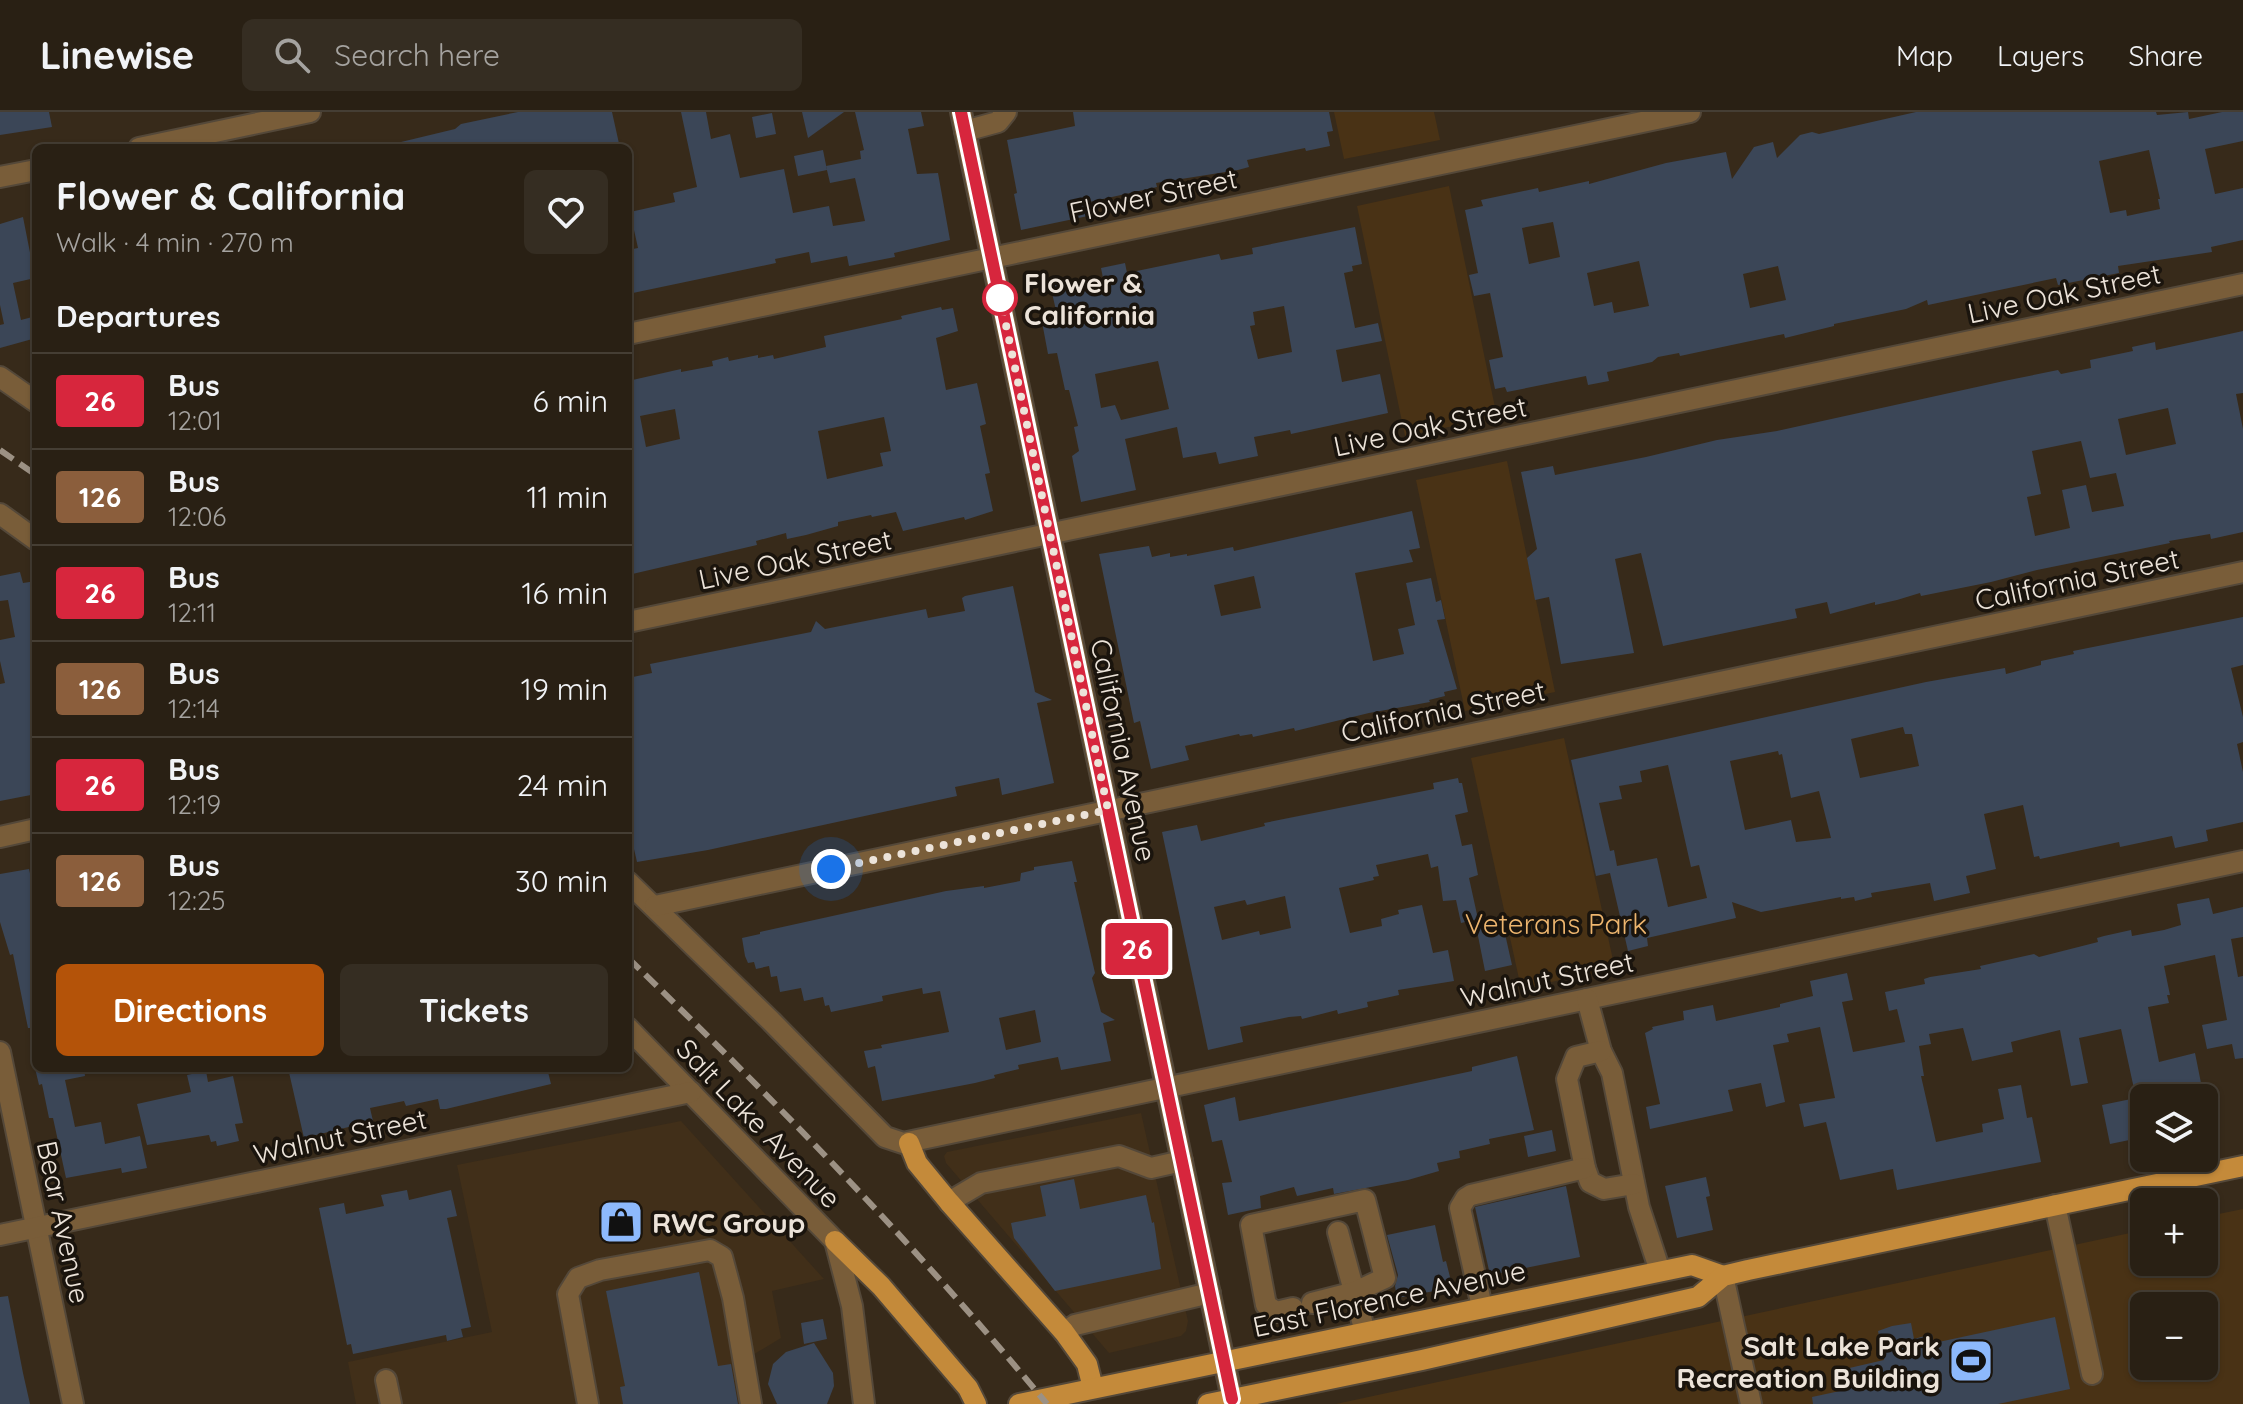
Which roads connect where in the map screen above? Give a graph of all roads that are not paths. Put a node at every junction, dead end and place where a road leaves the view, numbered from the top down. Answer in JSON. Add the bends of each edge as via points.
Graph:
{"nodes":[{"id":1,"x":310,"y":112,"type":"edge"},
{"id":2,"x":1006,"y":112,"type":"edge"},
{"id":3,"x":1690,"y":112,"type":"edge"},
{"id":4,"x":963,"y":121,"type":"edge"},
{"id":5,"x":158,"y":144,"type":"edge"},
{"id":6,"x":32,"y":171,"type":"edge"},
{"id":7,"x":0,"y":177,"type":"edge"},
{"id":8,"x":991,"y":257,"type":"junction"},
{"id":9,"x":2243,"y":284,"type":"edge"},
{"id":10,"x":632,"y":333,"type":"edge"},
{"id":11,"x":0,"y":377,"type":"edge"},
{"id":12,"x":32,"y":399,"type":"edge"},
{"id":13,"x":0,"y":514,"type":"edge"},
{"id":14,"x":1049,"y":534,"type":"junction"},
{"id":15,"x":32,"y":537,"type":"edge"},
{"id":16,"x":2243,"y":572,"type":"edge"},
{"id":17,"x":632,"y":621,"type":"edge"},
{"id":18,"x":1108,"y":810,"type":"junction"},
{"id":19,"x":32,"y":830,"type":"edge"},
{"id":20,"x":0,"y":837,"type":"edge"},
{"id":21,"x":2243,"y":861,"type":"edge"},
{"id":22,"x":632,"y":886,"type":"edge"},
{"id":23,"x":655,"y":906,"type":"junction"},
{"id":24,"x":1587,"y":999,"type":"junction"},
{"id":25,"x":632,"y":1032,"type":"edge"},
{"id":26,"x":1601,"y":1051,"type":"junction"},
{"id":27,"x":0,"y":1052,"type":"edge"},
{"id":28,"x":1166,"y":1088,"type":"junction"},
{"id":29,"x":691,"y":1092,"type":"junction"},
{"id":30,"x":909,"y":1143,"type":"junction"},
{"id":31,"x":1182,"y":1161,"type":"junction"},
{"id":32,"x":2243,"y":1166,"type":"edge"},
{"id":33,"x":1585,"y":1168,"type":"junction"},
{"id":34,"x":1634,"y":1184,"type":"junction"},
{"id":35,"x":949,"y":1202,"type":"junction"},
{"id":36,"x":2055,"y":1205,"type":"junction"},
{"id":37,"x":36,"y":1228,"type":"junction"},
{"id":38,"x":1338,"y":1232,"type":"dead end"},
{"id":39,"x":0,"y":1235,"type":"edge"},
{"id":40,"x":835,"y":1241,"type":"junction"},
{"id":41,"x":1660,"y":1271,"type":"junction"},
{"id":42,"x":1723,"y":1276,"type":"junction"},
{"id":43,"x":1355,"y":1292,"type":"junction"},
{"id":44,"x":1210,"y":1293,"type":"junction"},
{"id":45,"x":1482,"y":1307,"type":"junction"},
{"id":46,"x":1064,"y":1332,"type":"junction"},
{"id":47,"x":1365,"y":1332,"type":"junction"},
{"id":48,"x":1224,"y":1360,"type":"junction"},
{"id":49,"x":2092,"y":1374,"type":"dead end"},
{"id":50,"x":386,"y":1380,"type":"dead end"},
{"id":51,"x":1093,"y":1388,"type":"junction"},
{"id":52,"x":1233,"y":1402,"type":"edge"},
{"id":53,"x":73,"y":1404,"type":"edge"},
{"id":54,"x":391,"y":1404,"type":"edge"},
{"id":55,"x":588,"y":1404,"type":"edge"},
{"id":56,"x":751,"y":1404,"type":"edge"},
{"id":57,"x":864,"y":1404,"type":"edge"},
{"id":58,"x":976,"y":1404,"type":"edge"},
{"id":59,"x":1019,"y":1404,"type":"edge"},
{"id":60,"x":1208,"y":1404,"type":"edge"},
{"id":61,"x":1751,"y":1404,"type":"edge"}],
"edges":[{"from":1,"to":5,"type":"street"},
{"from":2,"to":4,"type":"street","via":[[998,122]]},
{"from":3,"to":8,"type":"street","name":"Flower Street"},
{"from":4,"to":8,"type":"street","name":"California Avenue"},
{"from":6,"to":7,"type":"street"},
{"from":8,"to":10,"type":"street","name":"Flower Street"},
{"from":8,"to":14,"type":"street","name":"California Avenue"},
{"from":9,"to":14,"type":"street","name":"Live Oak Street"},
{"from":11,"to":12,"type":"street"},
{"from":13,"to":15,"type":"street"},
{"from":14,"to":17,"type":"street","name":"Live Oak Street"},
{"from":14,"to":18,"type":"street","name":"California Avenue"},
{"from":16,"to":18,"type":"street","name":"California Street"},
{"from":18,"to":23,"type":"street","name":"California Street"},
{"from":18,"to":28,"type":"street","name":"California Avenue"},
{"from":19,"to":20,"type":"street"},
{"from":21,"to":24,"type":"street","name":"Walnut Street"},
{"from":22,"to":23,"type":"street"},
{"from":23,"to":30,"type":"street","via":[[885,1137]]},
{"from":24,"to":26,"type":"street"},
{"from":24,"to":28,"type":"street","name":"Walnut Street"},
{"from":25,"to":29,"type":"street","name":"Salt Lake Avenue"},
{"from":26,"to":33,"type":"street","via":[[1576,1057],[1567,1079]]},
{"from":26,"to":34,"type":"street","via":[[1612,1073]]},
{"from":27,"to":37,"type":"street","name":"Bear Avenue"},
{"from":28,"to":30,"type":"street","name":"Walnut Street"},
{"from":28,"to":31,"type":"street","name":"California Avenue"},
{"from":29,"to":37,"type":"street","name":"Walnut Street"},
{"from":29,"to":40,"type":"street","name":"Salt Lake Avenue"},
{"from":30,"to":35,"type":"main road","via":[[917,1163]]},
{"from":31,"to":35,"type":"street","via":[[1151,1168],[1119,1156],[981,1183]]},
{"from":31,"to":44,"type":"street","name":"California Avenue"},
{"from":32,"to":36,"type":"main road","name":"East Florence Avenue"},
{"from":33,"to":34,"type":"street","via":[[1590,1182],[1604,1189]]},
{"from":33,"to":45,"type":"street","via":[[1466,1198],[1460,1208]]},
{"from":34,"to":41,"type":"street"},
{"from":35,"to":46,"type":"main road"},
{"from":36,"to":42,"type":"main road","name":"East Florence Avenue"},
{"from":36,"to":49,"type":"street"},
{"from":37,"to":39,"type":"street","name":"Walnut Street"},
{"from":37,"to":53,"type":"street","name":"Bear Avenue"},
{"from":38,"to":43,"type":"street"},
{"from":40,"to":57,"type":"street","name":"Salt Lake Avenue","via":[[852,1306]]},
{"from":40,"to":58,"type":"main road","via":[[881,1286]]},
{"from":41,"to":42,"type":"main road","name":"East Florence Avenue","via":[[1692,1265]]},
{"from":41,"to":45,"type":"main road","name":"East Florence Avenue"},
{"from":42,"to":52,"type":"main road","name":"East Florence Avenue","via":[[1698,1297]]},
{"from":42,"to":61,"type":"street"},
{"from":43,"to":43,"type":"street","via":[[1276,1312],[1266,1305],[1251,1225],[1365,1200],[1385,1278]]},
{"from":43,"to":47,"type":"street"},
{"from":44,"to":46,"type":"street"},
{"from":44,"to":48,"type":"street","name":"California Avenue"},
{"from":45,"to":47,"type":"main road","name":"East Florence Avenue"},
{"from":46,"to":51,"type":"main road","via":[[1087,1364]]},
{"from":47,"to":48,"type":"main road","name":"East Florence Avenue"},
{"from":48,"to":51,"type":"main road","name":"East Florence Avenue"},
{"from":48,"to":52,"type":"street","name":"California Avenue"},
{"from":50,"to":54,"type":"street"},
{"from":51,"to":59,"type":"main road","name":"East Florence Avenue"},
{"from":52,"to":60,"type":"main road","name":"East Florence Avenue"},
{"from":55,"to":56,"type":"street","via":[[568,1294],[578,1278],[710,1250],[722,1257],[733,1298]]}]}
